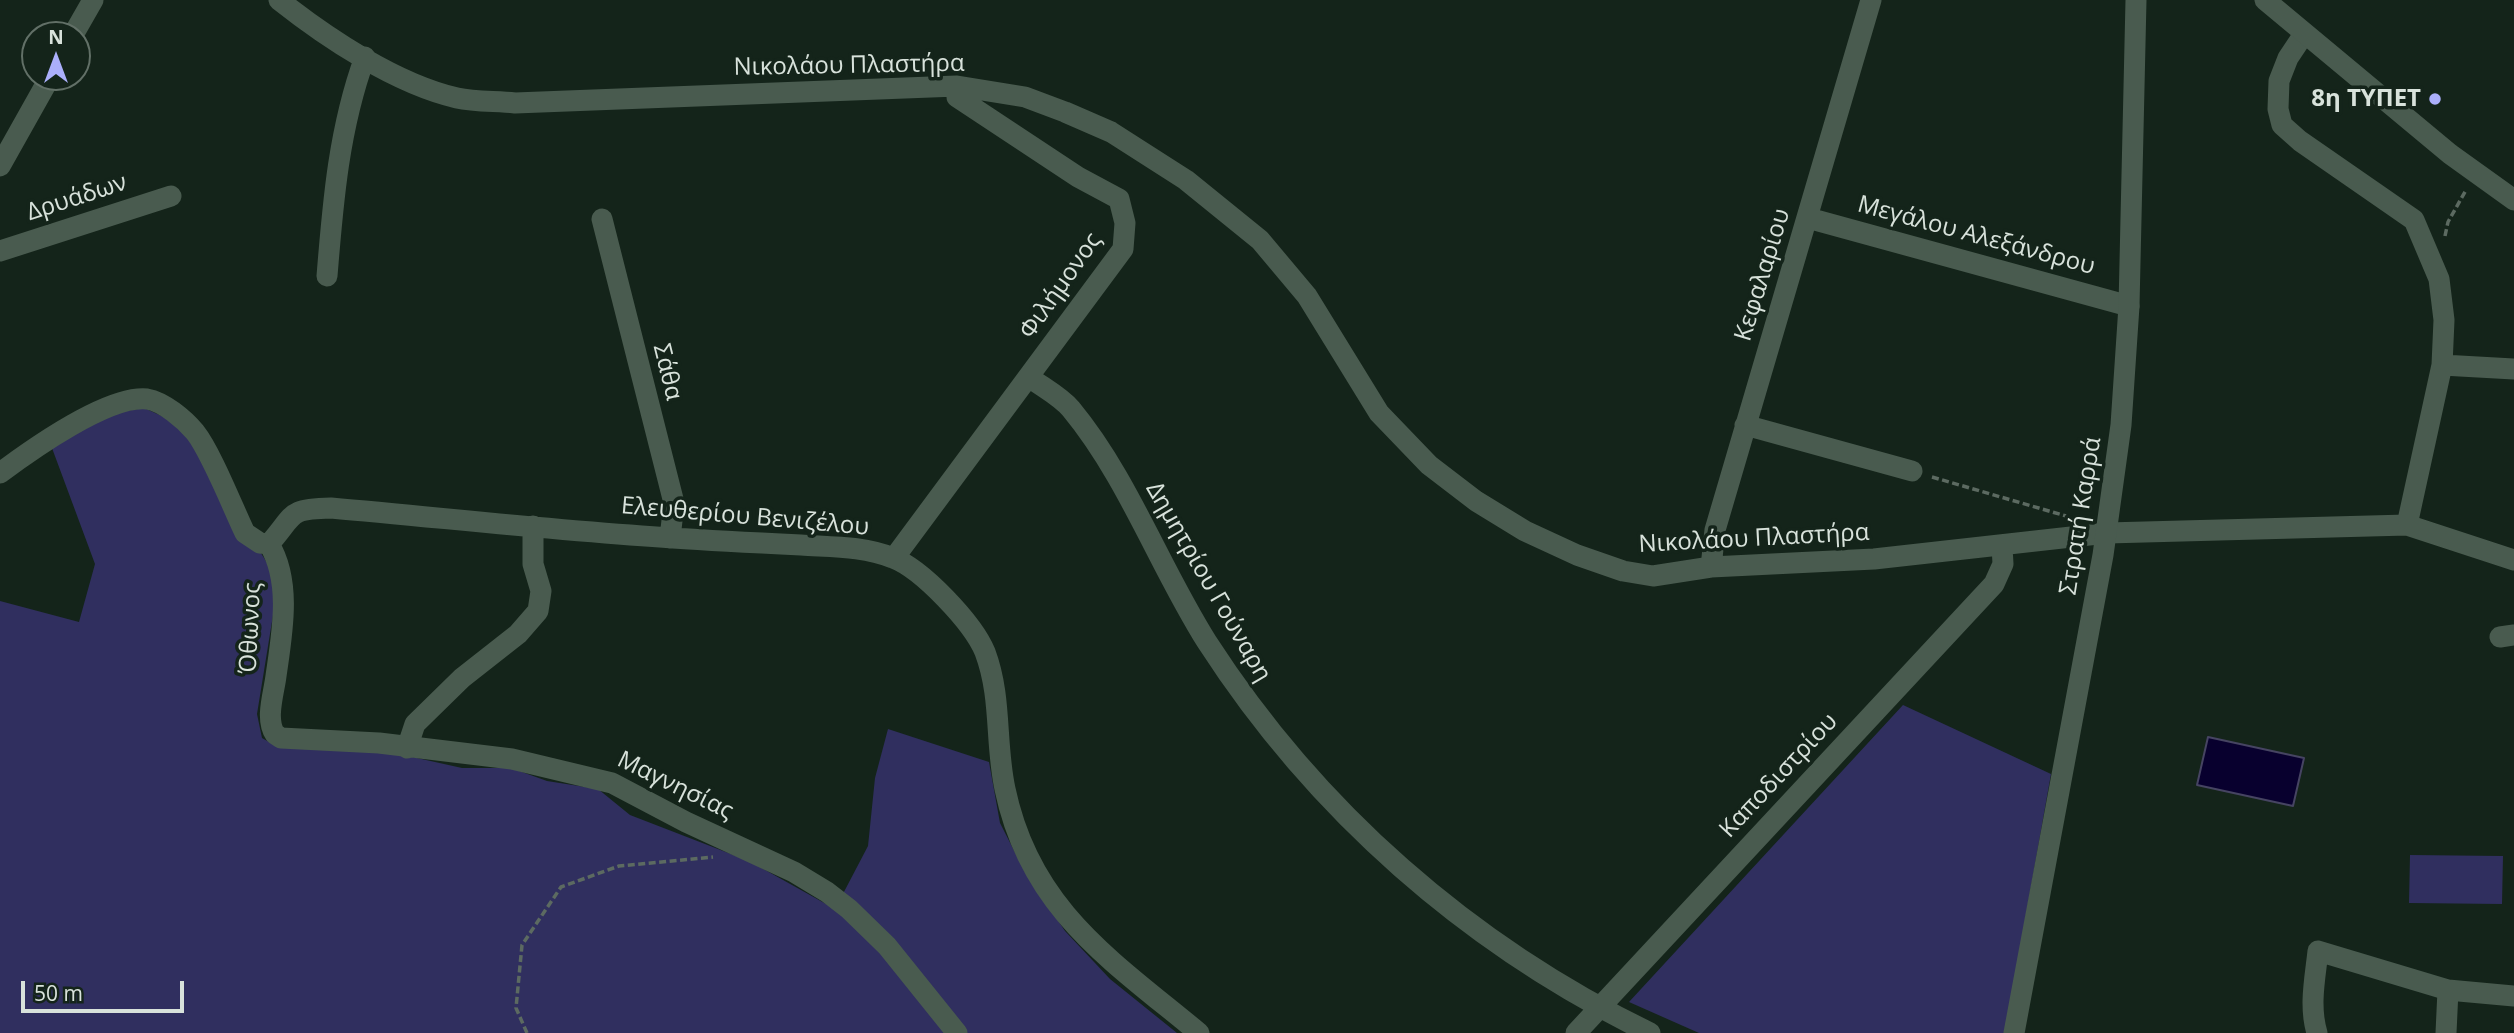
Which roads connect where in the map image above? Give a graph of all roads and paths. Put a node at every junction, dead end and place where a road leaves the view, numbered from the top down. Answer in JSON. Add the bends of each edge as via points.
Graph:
{"nodes":[{"id":1,"x":93,"y":0,"type":"edge"},
{"id":2,"x":279,"y":0,"type":"edge"},
{"id":3,"x":1871,"y":0,"type":"edge"},
{"id":4,"x":2136,"y":0,"type":"edge"},
{"id":5,"x":2265,"y":0,"type":"edge"},
{"id":6,"x":81,"y":21,"type":"edge"},
{"id":7,"x":2304,"y":34,"type":"junction"},
{"id":8,"x":365,"y":57,"type":"junction"},
{"id":9,"x":957,"y":86,"type":"junction"},
{"id":10,"x":42,"y":91,"type":"edge"},
{"id":11,"x":0,"y":166,"type":"edge"},
{"id":12,"x":2476,"y":173,"type":"junction"},
{"id":13,"x":171,"y":196,"type":"dead end"},
{"id":14,"x":2514,"y":200,"type":"edge"},
{"id":15,"x":1808,"y":218,"type":"junction"},
{"id":16,"x":602,"y":219,"type":"dead end"},
{"id":17,"x":2444,"y":244,"type":"dead end"},
{"id":18,"x":0,"y":251,"type":"edge"},
{"id":19,"x":327,"y":276,"type":"dead end"},
{"id":20,"x":2129,"y":306,"type":"junction"},
{"id":21,"x":2442,"y":365,"type":"junction"},
{"id":22,"x":2514,"y":369,"type":"edge"},
{"id":23,"x":1029,"y":377,"type":"junction"},
{"id":24,"x":1745,"y":425,"type":"junction"},
{"id":25,"x":1912,"y":471,"type":"joint"},
{"id":26,"x":0,"y":473,"type":"edge"},
{"id":27,"x":2074,"y":520,"type":"dead end"},
{"id":28,"x":2407,"y":525,"type":"junction"},
{"id":29,"x":533,"y":526,"type":"junction"},
{"id":30,"x":2106,"y":533,"type":"junction"},
{"id":31,"x":670,"y":538,"type":"junction"},
{"id":32,"x":269,"y":544,"type":"junction"},
{"id":33,"x":2002,"y":546,"type":"junction"},
{"id":34,"x":894,"y":558,"type":"junction"},
{"id":35,"x":2514,"y":560,"type":"edge"},
{"id":36,"x":1711,"y":567,"type":"junction"},
{"id":37,"x":271,"y":718,"type":"joint"},
{"id":38,"x":407,"y":748,"type":"junction"},
{"id":39,"x":745,"y":849,"type":"junction"},
{"id":40,"x":2448,"y":990,"type":"junction"},
{"id":41,"x":2514,"y":996,"type":"edge"},
{"id":42,"x":1599,"y":1008,"type":"junction"},
{"id":43,"x":527,"y":1033,"type":"edge"},
{"id":44,"x":957,"y":1033,"type":"edge"},
{"id":45,"x":1199,"y":1033,"type":"edge"},
{"id":46,"x":1576,"y":1033,"type":"edge"},
{"id":47,"x":1650,"y":1033,"type":"edge"},
{"id":48,"x":2014,"y":1033,"type":"edge"},
{"id":49,"x":2317,"y":1033,"type":"edge"},
{"id":50,"x":2445,"y":1033,"type":"edge"}],
"edges":[{"from":1,"to":6,"type":"street"},
{"from":2,"to":8,"type":"street","name":"Νικολάου Πλαστήρα"},
{"from":3,"to":15,"type":"street","name":"Κεφαλαρίου"},
{"from":4,"to":20,"type":"street","name":"Στρατή Καρρά"},
{"from":5,"to":7,"type":"street"},
{"from":7,"to":12,"type":"street"},
{"from":7,"to":21,"type":"street","via":[[2279,81],[2282,125],[2414,220],[2439,279],[2444,320]]},
{"from":8,"to":9,"type":"street","name":"Νικολάου Πλαστήρα","via":[[408,82],[457,98],[515,103]]},
{"from":8,"to":19,"type":"street","via":[[335,169]]},
{"from":9,"to":23,"type":"street","name":"Φιλήμονος","via":[[957,97],[1119,199],[1125,223],[1124,249]]},
{"from":9,"to":36,"type":"street","name":"Νικολάου Πλαστήρα","via":[[1025,97],[1065,112],[1111,132],[1186,180],[1260,240],[1307,296],[1379,414],[1429,465],[1476,502],[1545,542],[1623,571],[1653,576]]},
{"from":10,"to":11,"type":"street"},
{"from":12,"to":14,"type":"street"},
{"from":12,"to":17,"type":"path","via":[[2448,222]]},
{"from":13,"to":18,"type":"street","name":"Δρυάδων"},
{"from":15,"to":20,"type":"street","name":"Μεγάλου Αλεξάνδρου"},
{"from":15,"to":24,"type":"street","name":"Κεφαλαρίου"},
{"from":16,"to":31,"type":"street","name":"Σάθα","via":[[674,503]]},
{"from":20,"to":30,"type":"street","name":"Στρατή Καρρά","via":[[2121,425]]},
{"from":21,"to":22,"type":"street"},
{"from":21,"to":28,"type":"street"},
{"from":23,"to":34,"type":"street","name":"Φιλήμονος"},
{"from":23,"to":42,"type":"street","name":"Δημητρίου Γούναρη","via":[[1069,407],[1106,458],[1206,640],[1257,716],[1301,766],[1371,842],[1424,890],[1497,946]]},
{"from":24,"to":25,"type":"street"},
{"from":24,"to":36,"type":"street","name":"Κεφαλαρίου","via":[[1715,530]]},
{"from":25,"to":27,"type":"path"},
{"from":26,"to":32,"type":"street","via":[[77,423],[123,401],[148,400],[167,408],[196,433],[245,533]]},
{"from":28,"to":30,"type":"street","name":"Νικολάου Πλαστήρα"},
{"from":28,"to":35,"type":"street","name":"Νικολάου Πλαστήρα"},
{"from":29,"to":31,"type":"street","name":"Ελευθερίου Βενιζέλου"},
{"from":29,"to":32,"type":"street","name":"Ελευθερίου Βενιζέλου","via":[[308,509],[290,515]]},
{"from":29,"to":38,"type":"street","via":[[533,564],[541,591],[538,611],[415,724]]},
{"from":30,"to":33,"type":"street","name":"Νικολάου Πλαστήρα"},
{"from":30,"to":48,"type":"street","name":"Στρατή Καρρά"},
{"from":31,"to":34,"type":"street","name":"Ελευθερίου Βενιζέλου","via":[[856,549]]},
{"from":32,"to":37,"type":"street","name":"Όθωνος","via":[[277,558],[283,592]]},
{"from":33,"to":36,"type":"street","name":"Νικολάου Πλαστήρα","via":[[1874,559]]},
{"from":33,"to":42,"type":"street","name":"Καποδιστρίου","via":[[2003,564],[1994,584]]},
{"from":34,"to":45,"type":"street","name":"Ελευθερίου Βενιζέλου","via":[[926,580],[984,649],[998,697],[1011,818],[1042,886],[1082,936]]},
{"from":37,"to":38,"type":"street","name":"Μαγνησίας","via":[[271,729],[281,738]]},
{"from":38,"to":39,"type":"street","name":"Μαγνησίας","via":[[512,759],[594,777]]},
{"from":39,"to":43,"type":"path","via":[[705,859],[619,866],[561,887],[522,945],[516,1008]]},
{"from":39,"to":44,"type":"street","name":"Μαγνησίας","via":[[807,878],[849,909],[887,946]]},
{"from":40,"to":41,"type":"street"},
{"from":40,"to":49,"type":"street","via":[[2318,951],[2313,994]]},
{"from":40,"to":50,"type":"street"},
{"from":42,"to":46,"type":"street","name":"Καποδιστρίου"},
{"from":42,"to":47,"type":"street","name":"Δημητρίου Γούναρη"}]}
